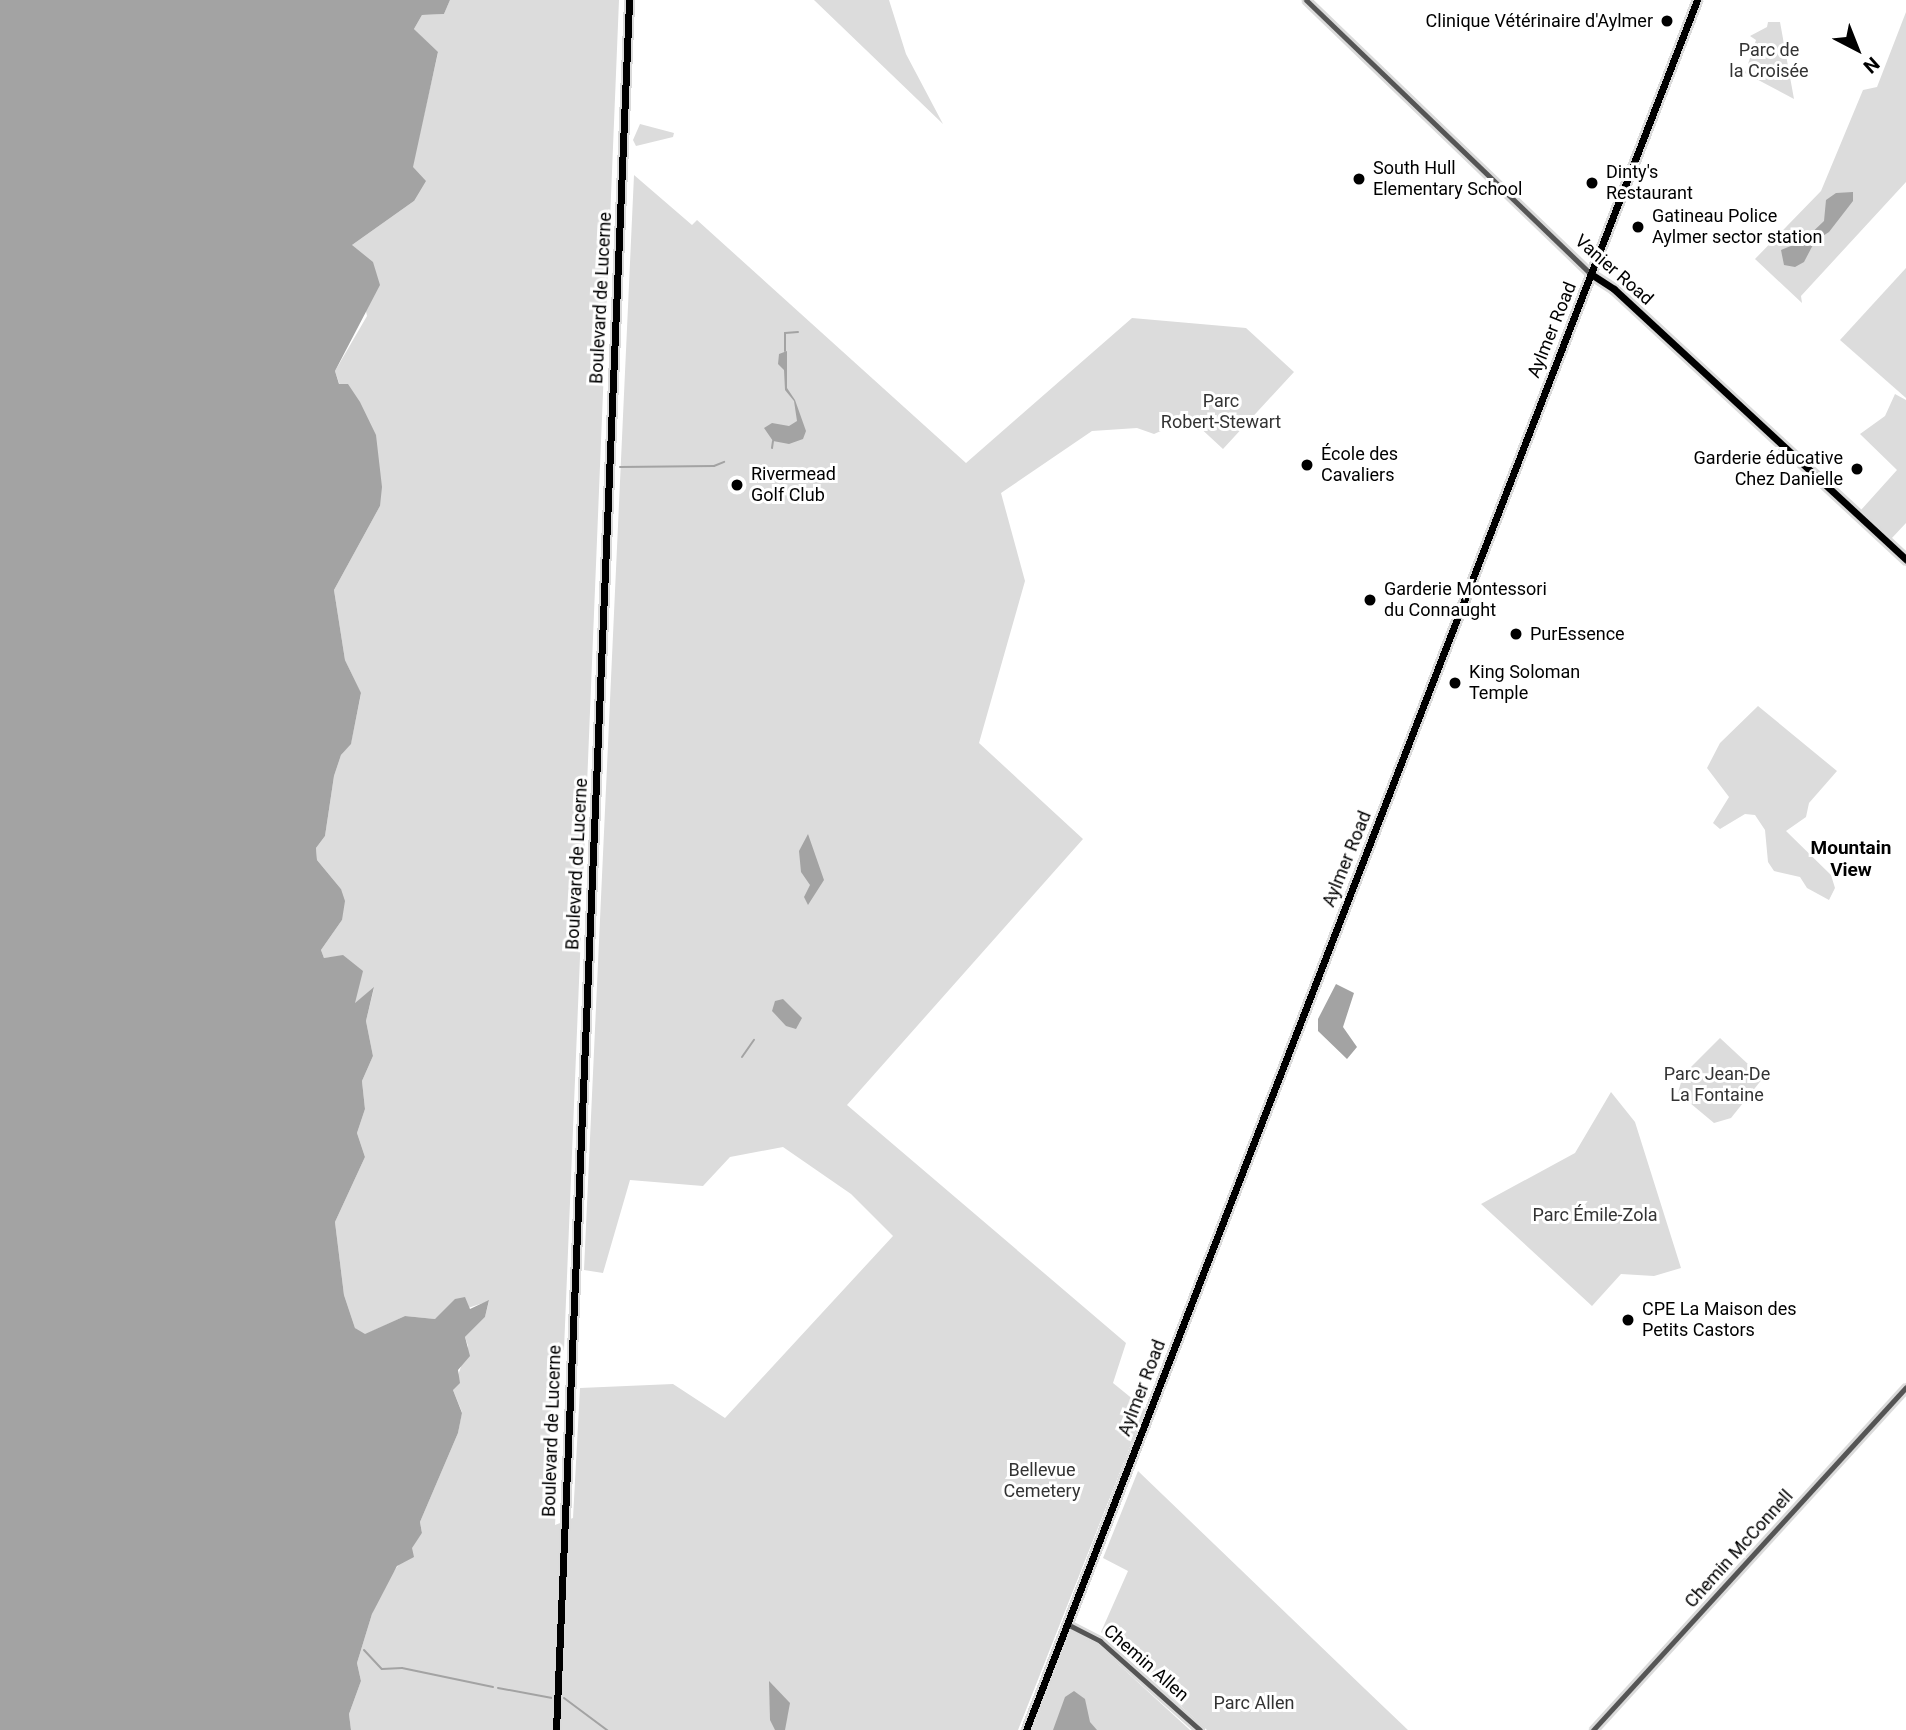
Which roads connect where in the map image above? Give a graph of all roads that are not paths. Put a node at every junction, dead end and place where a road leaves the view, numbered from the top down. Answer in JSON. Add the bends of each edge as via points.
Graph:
{"nodes":[{"id":1,"x":629,"y":0,"type":"edge"},
{"id":2,"x":1306,"y":0,"type":"edge"},
{"id":3,"x":1697,"y":0,"type":"edge"},
{"id":4,"x":1591,"y":274,"type":"junction"},
{"id":5,"x":1906,"y":559,"type":"edge"},
{"id":6,"x":1906,"y":1387,"type":"edge"},
{"id":7,"x":1069,"y":1625,"type":"junction"},
{"id":8,"x":556,"y":1730,"type":"edge"},
{"id":9,"x":1026,"y":1730,"type":"edge"},
{"id":10,"x":1200,"y":1730,"type":"edge"},
{"id":11,"x":1593,"y":1730,"type":"edge"}],
"edges":[{"from":1,"to":8,"type":"main road","name":"Boulevard de Lucerne"},
{"from":2,"to":4,"type":"street","name":"Vanier Road"},
{"from":3,"to":4,"type":"main road","name":"Aylmer Road"},
{"from":4,"to":5,"type":"main road","name":"Vanier Road","via":[[1614,289]]},
{"from":4,"to":7,"type":"main road","name":"Aylmer Road"},
{"from":6,"to":11,"type":"street","name":"Chemin McConnell"},
{"from":7,"to":9,"type":"main road","name":"Aylmer Road"},
{"from":7,"to":10,"type":"street","name":"Chemin Allen","via":[[1100,1640]]}]}
